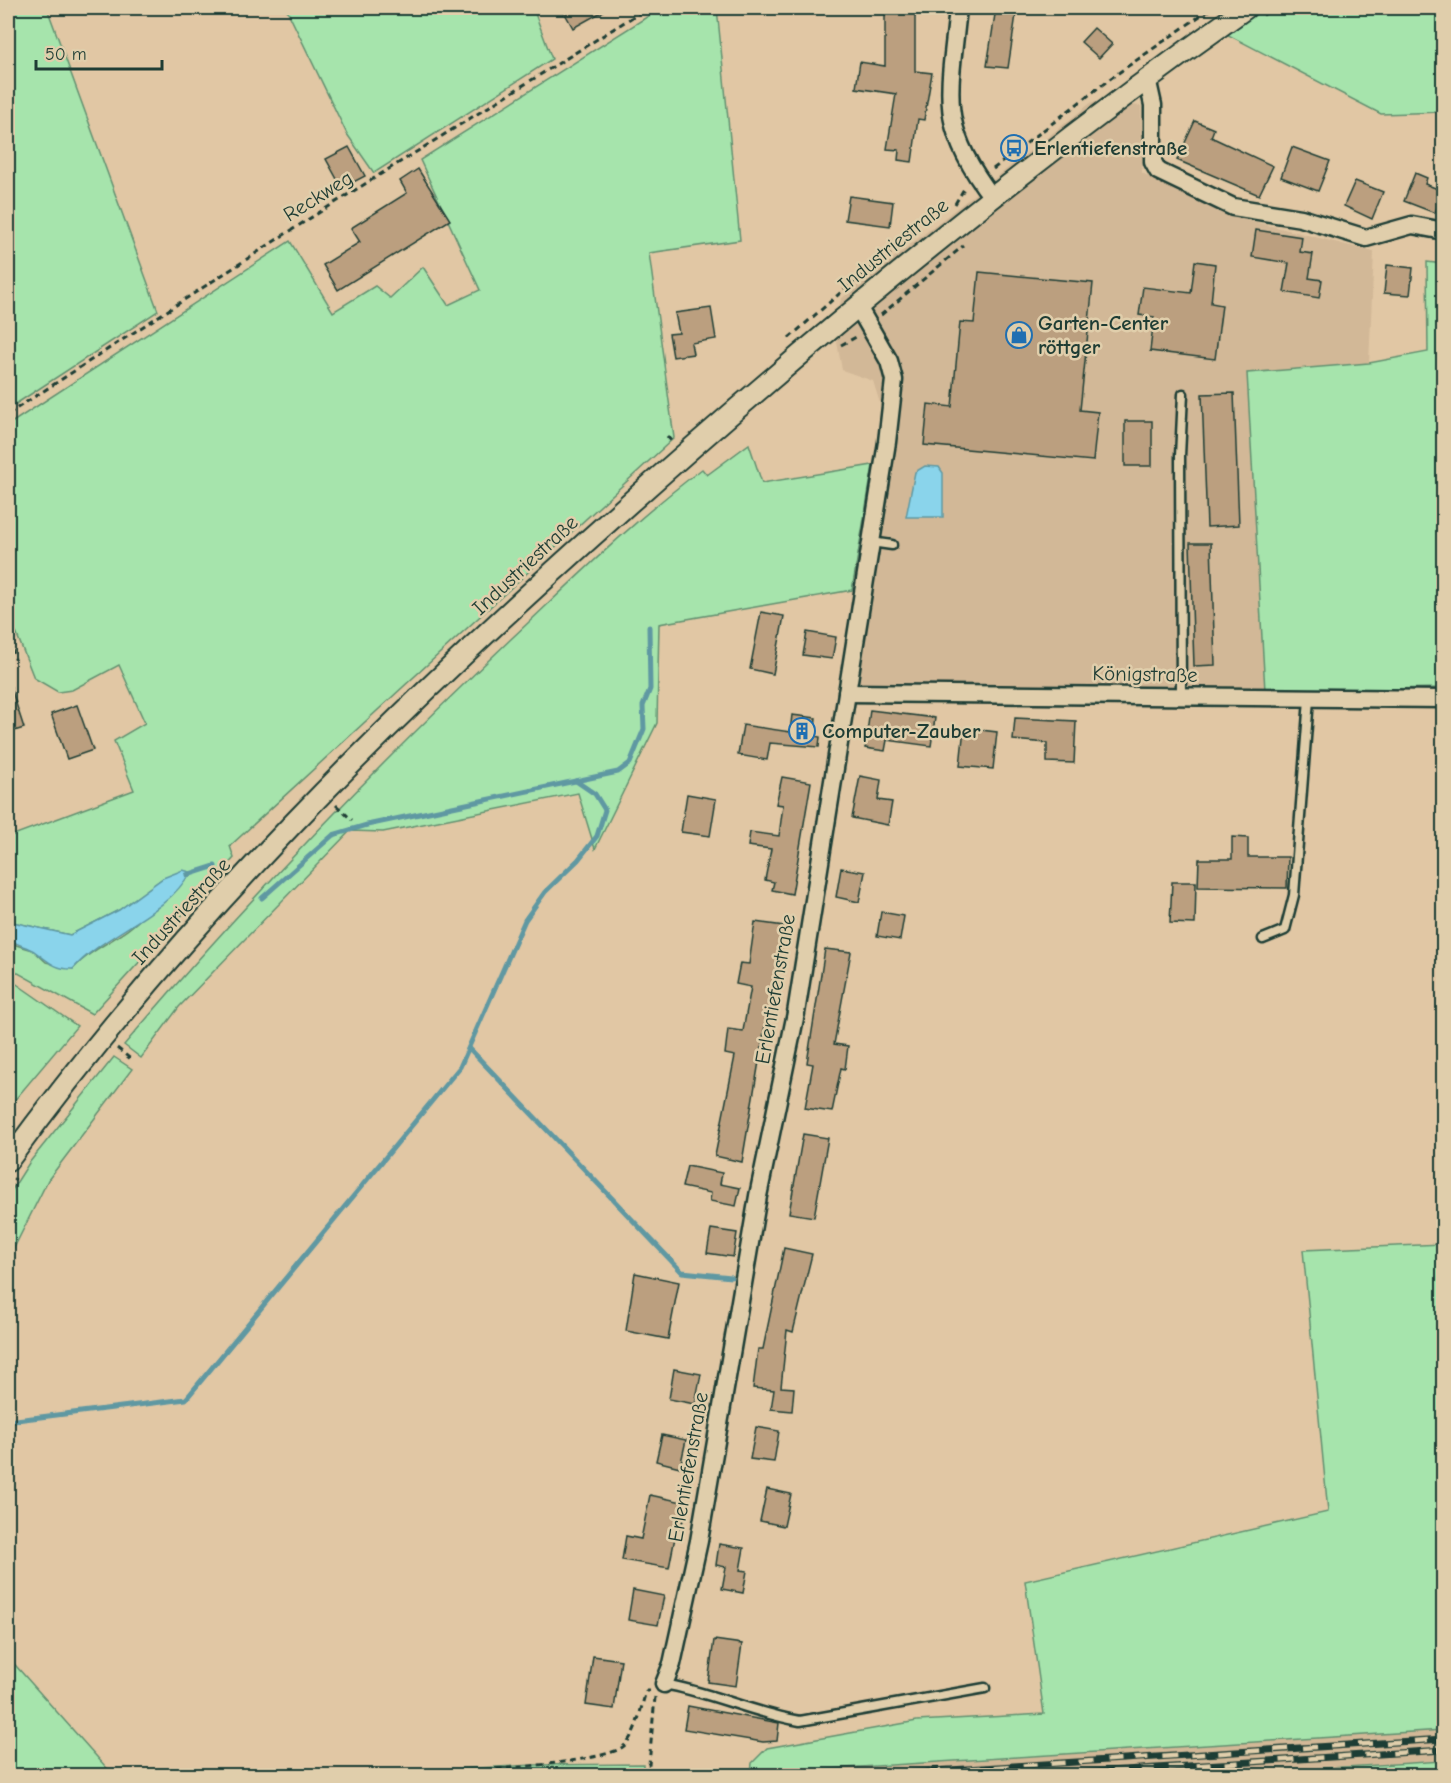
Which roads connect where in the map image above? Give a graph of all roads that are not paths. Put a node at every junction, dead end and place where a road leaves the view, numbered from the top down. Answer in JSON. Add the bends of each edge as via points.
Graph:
{"nodes":[{"id":1,"x":958,"y":8,"type":"edge"},
{"id":2,"x":1246,"y":8,"type":"edge"},
{"id":3,"x":1147,"y":78,"type":"junction"},
{"id":4,"x":992,"y":197,"type":"junction"},
{"id":5,"x":1443,"y":231,"type":"edge"},
{"id":6,"x":857,"y":305,"type":"junction"},
{"id":7,"x":1184,"y":394,"type":"dead end"},
{"id":8,"x":871,"y":542,"type":"junction"},
{"id":9,"x":892,"y":545,"type":"dead end"},
{"id":10,"x":847,"y":693,"type":"junction"},
{"id":11,"x":1181,"y":697,"type":"junction"},
{"id":12,"x":1309,"y":699,"type":"junction"},
{"id":13,"x":1443,"y":699,"type":"edge"},
{"id":14,"x":1263,"y":939,"type":"dead end"},
{"id":15,"x":13,"y":1167,"type":"edge"},
{"id":16,"x":664,"y":1684,"type":"joint"},
{"id":17,"x":985,"y":1688,"type":"dead end"}],
"edges":[{"from":1,"to":4,"type":"street","via":[[949,101],[951,120],[956,140]]},
{"from":2,"to":3,"type":"street","name":"Industriestraße"},
{"from":3,"to":4,"type":"street","name":"Industriestraße"},
{"from":3,"to":5,"type":"street","via":[[1153,105],[1153,162],[1158,171],[1233,207],[1301,218],[1366,238],[1412,225]]},
{"from":4,"to":6,"type":"street","name":"Industriestraße"},
{"from":6,"to":8,"type":"street","name":"Erlentiefenstraße","via":[[889,361],[894,380]]},
{"from":6,"to":15,"type":"street","name":"Industriestraße","via":[[515,606],[330,798],[196,927],[105,1034]]},
{"from":7,"to":11,"type":"lane","via":[[1180,456]]},
{"from":8,"to":9,"type":"lane"},
{"from":8,"to":10,"type":"street","name":"Erlentiefenstraße"},
{"from":10,"to":11,"type":"street","name":"Königstraße"},
{"from":10,"to":16,"type":"street","name":"Erlentiefenstraße","via":[[796,1013],[758,1196],[699,1541],[672,1664]]},
{"from":11,"to":12,"type":"street","name":"Königstraße"},
{"from":12,"to":13,"type":"street","name":"Königstraße"},
{"from":12,"to":14,"type":"lane","via":[[1294,895],[1285,930]]},
{"from":16,"to":17,"type":"lane","via":[[800,1722]]}]}
